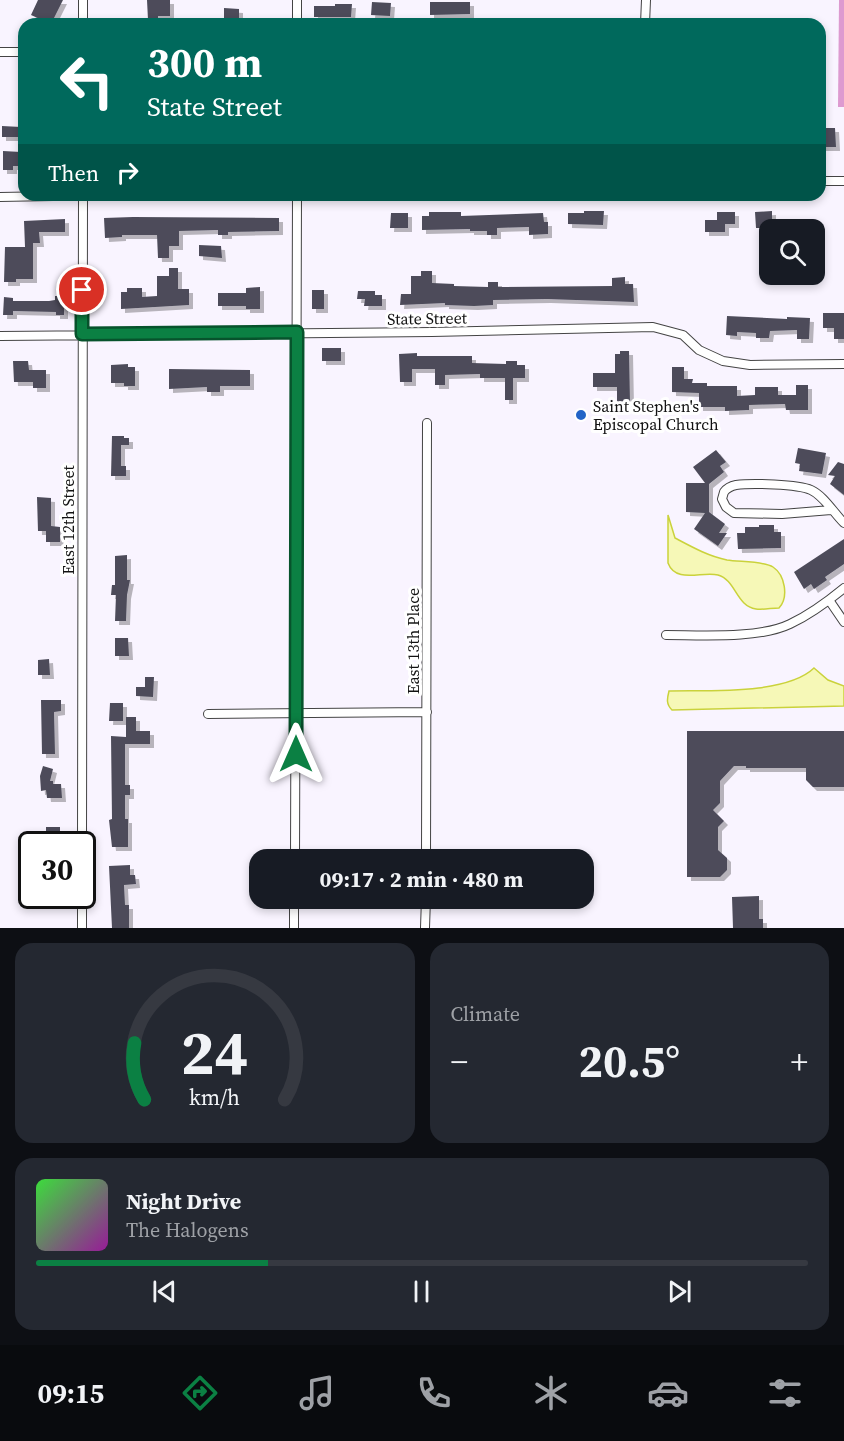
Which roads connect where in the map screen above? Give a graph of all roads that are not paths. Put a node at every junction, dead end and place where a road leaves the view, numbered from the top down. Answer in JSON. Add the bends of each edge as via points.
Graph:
{"nodes":[{"id":1,"x":83,"y":0,"type":"edge"},
{"id":2,"x":297,"y":0,"type":"edge"},
{"id":3,"x":646,"y":0,"type":"edge"},
{"id":4,"x":82,"y":18,"type":"edge"},
{"id":5,"x":297,"y":18,"type":"edge"},
{"id":6,"x":645,"y":18,"type":"edge"},
{"id":7,"x":0,"y":52,"type":"edge"},
{"id":8,"x":18,"y":52,"type":"edge"},
{"id":9,"x":826,"y":181,"type":"edge"},
{"id":10,"x":844,"y":181,"type":"edge"},
{"id":11,"x":0,"y":197,"type":"edge"},
{"id":12,"x":18,"y":197,"type":"edge"},
{"id":13,"x":83,"y":201,"type":"edge"},
{"id":14,"x":297,"y":201,"type":"edge"},
{"id":15,"x":297,"y":332,"type":"junction"},
{"id":16,"x":82,"y":334,"type":"junction"},
{"id":17,"x":0,"y":336,"type":"edge"},
{"id":18,"x":844,"y":364,"type":"edge"},
{"id":19,"x":427,"y":423,"type":"dead end"},
{"id":20,"x":831,"y":510,"type":"junction"},
{"id":21,"x":844,"y":523,"type":"edge"},
{"id":22,"x":844,"y":588,"type":"edge"},
{"id":23,"x":829,"y":600,"type":"junction"},
{"id":24,"x":844,"y":622,"type":"edge"},
{"id":25,"x":666,"y":635,"type":"dead end"},
{"id":26,"x":296,"y":712,"type":"junction"},
{"id":27,"x":427,"y":712,"type":"junction"},
{"id":28,"x":208,"y":714,"type":"dead end"},
{"id":29,"x":82,"y":831,"type":"edge"},
{"id":30,"x":295,"y":849,"type":"edge"},
{"id":31,"x":426,"y":849,"type":"edge"},
{"id":32,"x":82,"y":909,"type":"edge"},
{"id":33,"x":294,"y":909,"type":"edge"},
{"id":34,"x":426,"y":909,"type":"edge"},
{"id":35,"x":82,"y":928,"type":"edge"},
{"id":36,"x":294,"y":928,"type":"edge"},
{"id":37,"x":425,"y":928,"type":"edge"}],
"edges":[{"from":1,"to":4,"type":"street"},
{"from":2,"to":5,"type":"street"},
{"from":3,"to":6,"type":"street"},
{"from":7,"to":8,"type":"street"},
{"from":9,"to":10,"type":"street"},
{"from":11,"to":12,"type":"street"},
{"from":13,"to":16,"type":"street","name":"East 12th Street"},
{"from":14,"to":15,"type":"street"},
{"from":15,"to":16,"type":"street","name":"State Street"},
{"from":15,"to":18,"type":"street","name":"State Street","via":[[653,327],[683,335],[699,351],[723,361],[750,365]]},
{"from":15,"to":26,"type":"street"},
{"from":16,"to":17,"type":"street","name":"State Street"},
{"from":16,"to":29,"type":"street","name":"East 12th Street"},
{"from":19,"to":27,"type":"street","name":"East 13th Place"},
{"from":20,"to":20,"type":"street","via":[[734,513],[722,499],[724,492],[735,485],[798,486],[821,496]]},
{"from":20,"to":21,"type":"street"},
{"from":22,"to":23,"type":"street"},
{"from":23,"to":24,"type":"street"},
{"from":23,"to":25,"type":"street","via":[[788,625],[746,634]]},
{"from":26,"to":27,"type":"street"},
{"from":26,"to":28,"type":"street"},
{"from":26,"to":30,"type":"street"},
{"from":27,"to":31,"type":"street","name":"East 13th Place"},
{"from":32,"to":35,"type":"street"},
{"from":33,"to":36,"type":"street"},
{"from":34,"to":37,"type":"street"}]}
